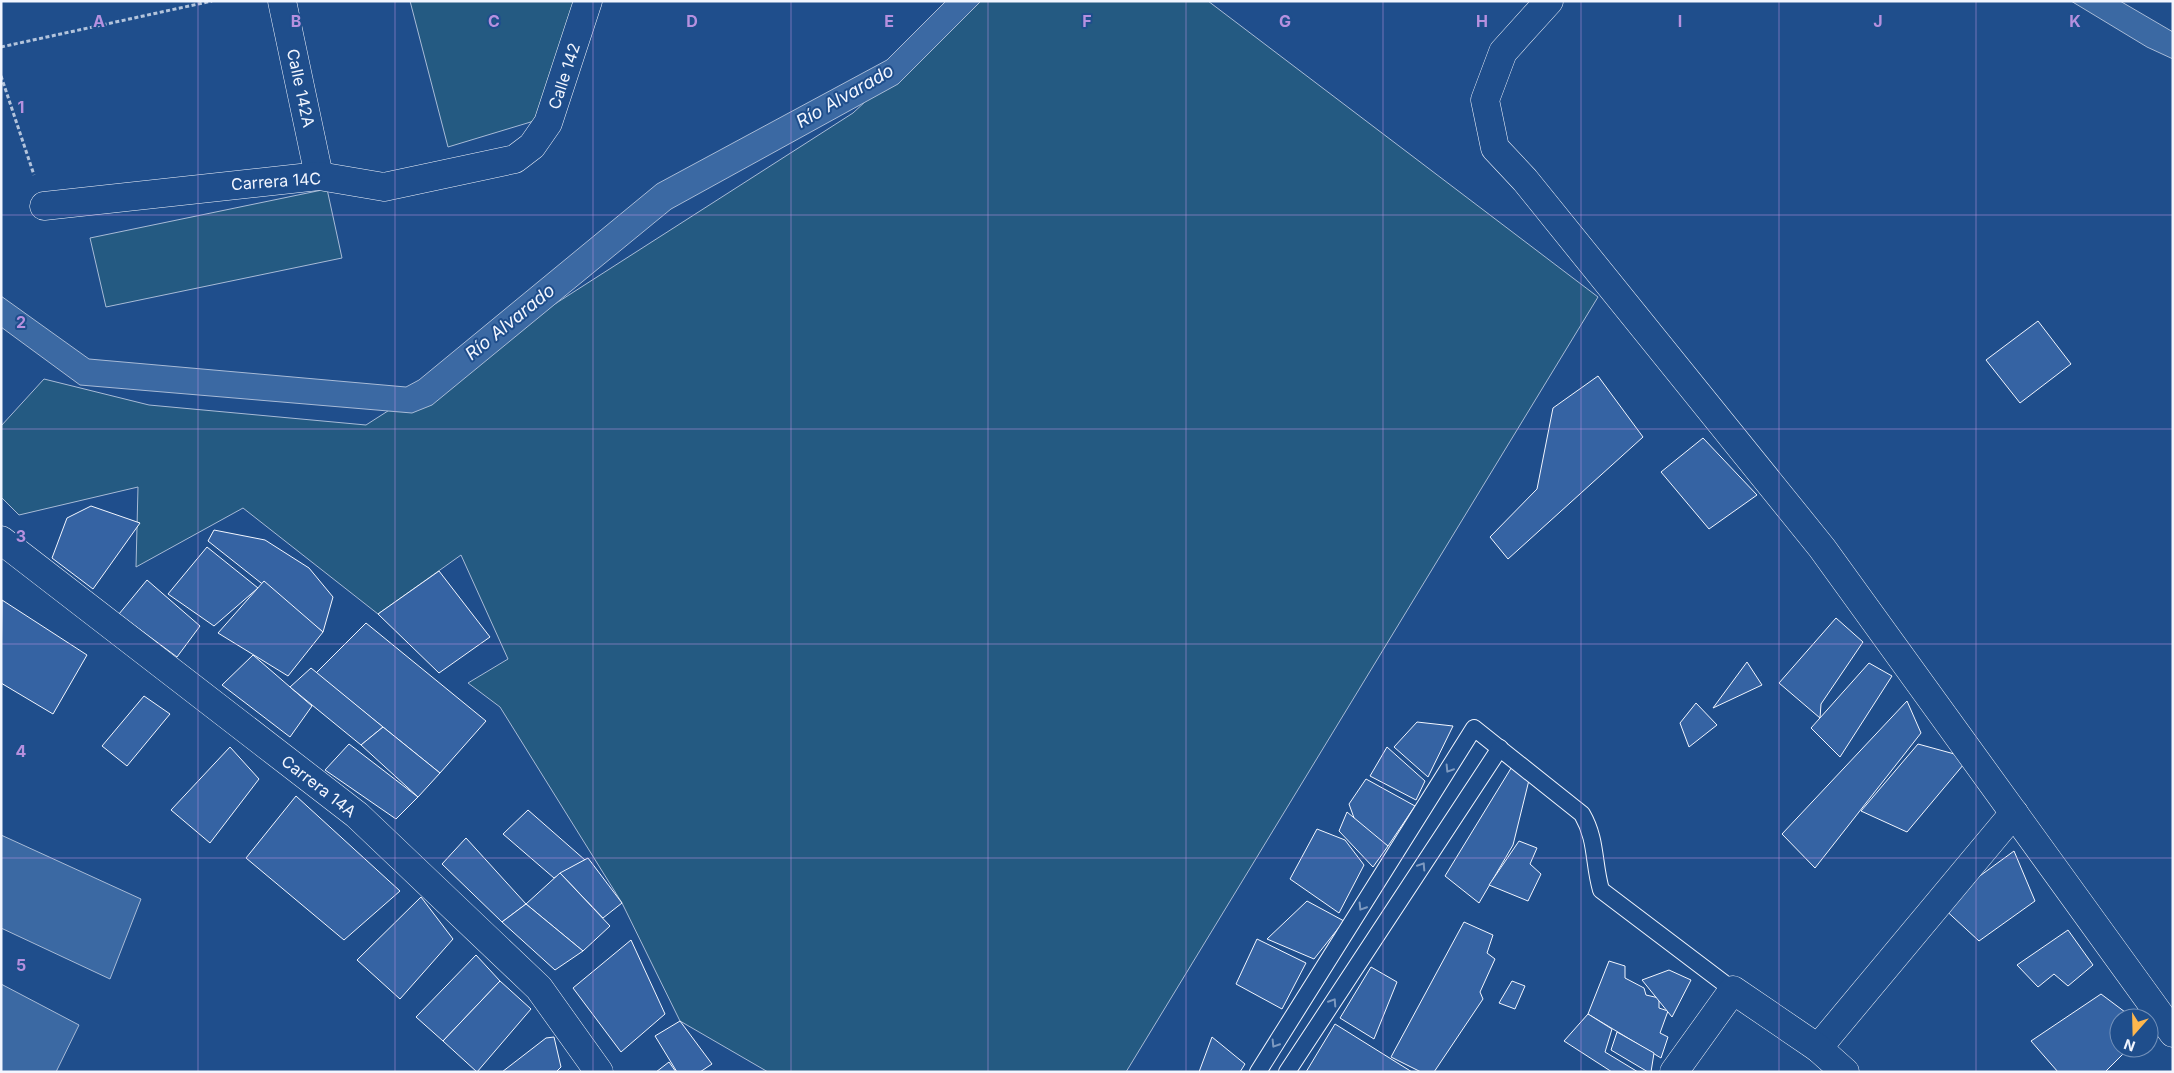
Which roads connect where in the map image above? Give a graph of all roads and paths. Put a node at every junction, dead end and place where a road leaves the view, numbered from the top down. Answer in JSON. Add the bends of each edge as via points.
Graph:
{"nodes":[{"id":1,"x":212,"y":1,"type":"edge"},
{"id":2,"x":282,"y":1,"type":"edge"},
{"id":3,"x":588,"y":1,"type":"edge"},
{"id":4,"x":1549,"y":1,"type":"edge"},
{"id":5,"x":1,"y":47,"type":"edge"},
{"id":6,"x":1,"y":76,"type":"edge"},
{"id":7,"x":532,"y":146,"type":"joint"},
{"id":8,"x":320,"y":176,"type":"junction"},
{"id":9,"x":44,"y":206,"type":"joint"},
{"id":10,"x":1,"y":540,"type":"edge"},
{"id":11,"x":1500,"y":748,"type":"junction"},
{"id":12,"x":2014,"y":813,"type":"junction"},
{"id":13,"x":1733,"y":990,"type":"junction"},
{"id":14,"x":2173,"y":1033,"type":"edge"},
{"id":15,"x":1818,"y":1048,"type":"junction"},
{"id":16,"x":599,"y":1072,"type":"edge"},
{"id":17,"x":1258,"y":1072,"type":"edge"},
{"id":18,"x":1287,"y":1072,"type":"edge"},
{"id":19,"x":1674,"y":1072,"type":"edge"},
{"id":20,"x":1844,"y":1072,"type":"edge"}],
"edges":[{"from":1,"to":5,"type":"path"},
{"from":2,"to":8,"type":"street","name":"Calle 142A"},
{"from":3,"to":7,"type":"street","name":"Calle 142","via":[[548,124]]},
{"from":4,"to":12,"type":"street","via":[[1503,52],[1486,100],[1495,148],[1526,180],[1822,548]]},
{"from":6,"to":9,"type":"path"},
{"from":7,"to":8,"type":"street","name":"Carrera 14C","via":[[515,159],[384,187]]},
{"from":8,"to":9,"type":"street","name":"Carrera 14C"},
{"from":10,"to":16,"type":"street","name":"Carrera 14A","via":[[357,815],[539,988]]},
{"from":11,"to":13,"type":"lane","via":[[1582,814],[1590,828],[1601,890]]},
{"from":11,"to":17,"type":"lane","one_way":true,"via":[[1474,728]]},
{"from":18,"to":11,"type":"lane","one_way":true},
{"from":12,"to":14,"type":"street"},
{"from":12,"to":15,"type":"street"},
{"from":13,"to":15,"type":"street"},
{"from":13,"to":19,"type":"street"},
{"from":15,"to":20,"type":"street"}]}
